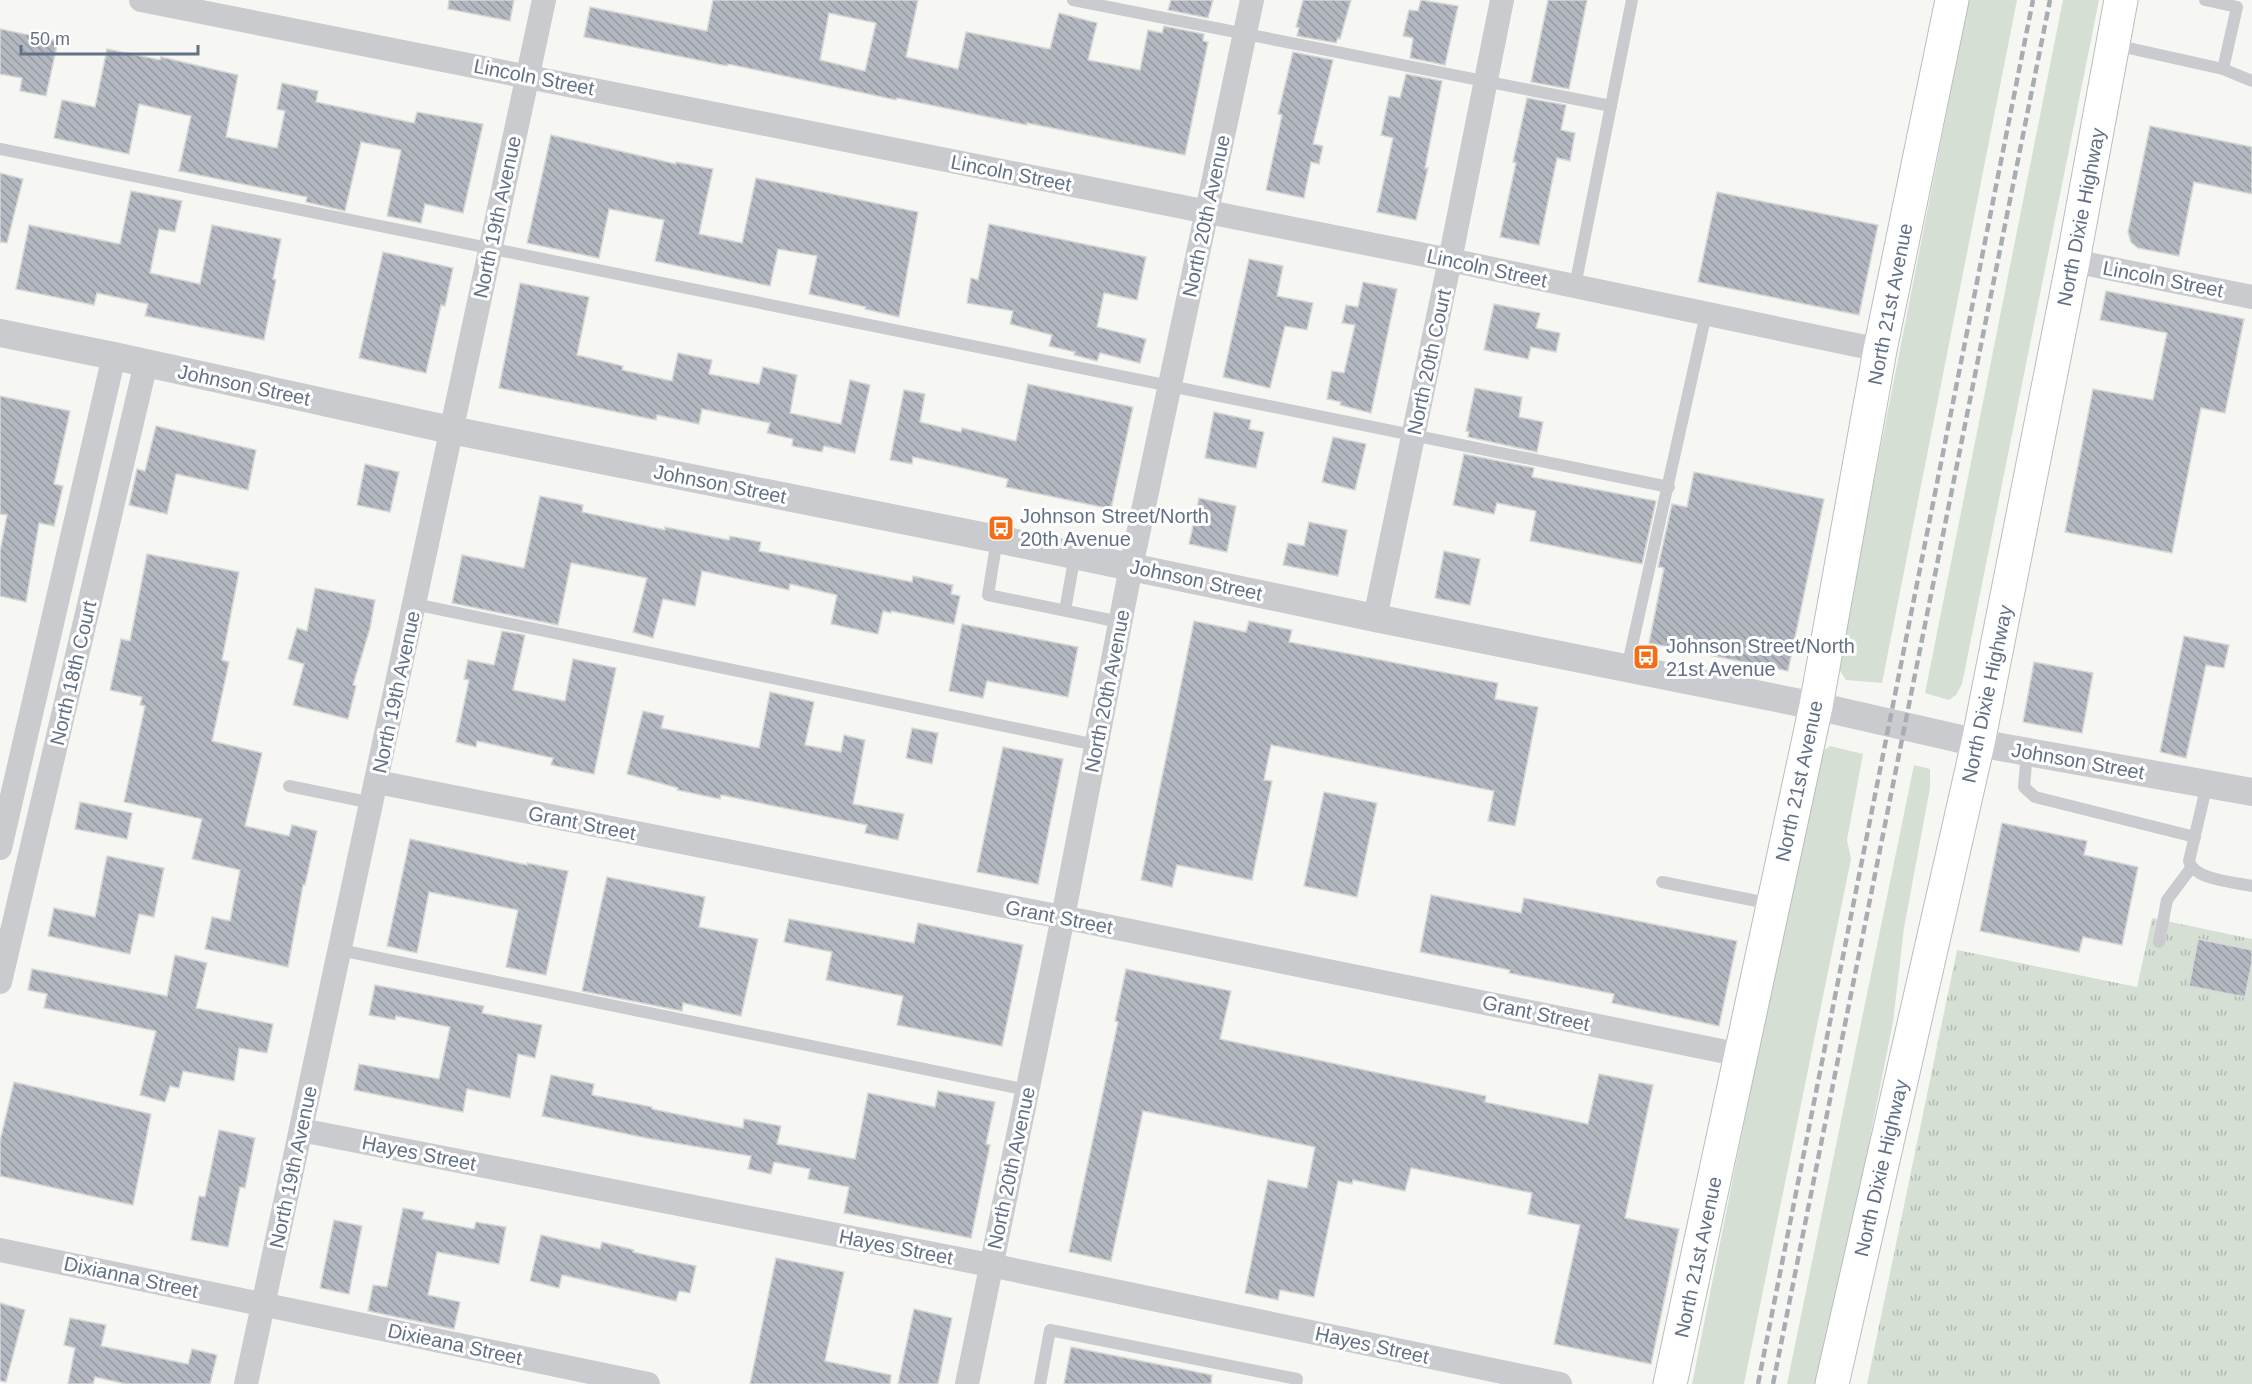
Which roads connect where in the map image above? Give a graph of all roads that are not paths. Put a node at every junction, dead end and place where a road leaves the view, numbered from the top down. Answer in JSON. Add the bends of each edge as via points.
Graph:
{"nodes":[{"id":1,"x":141,"y":0,"type":"edge"},
{"id":2,"x":544,"y":0,"type":"edge"},
{"id":3,"x":1073,"y":0,"type":"edge"},
{"id":4,"x":1252,"y":0,"type":"edge"},
{"id":5,"x":1502,"y":0,"type":"edge"},
{"id":6,"x":1632,"y":0,"type":"edge"},
{"id":7,"x":1952,"y":0,"type":"edge"},
{"id":8,"x":2121,"y":0,"type":"edge"},
{"id":9,"x":2205,"y":0,"type":"edge"},
{"id":10,"x":1245,"y":33,"type":"junction"},
{"id":11,"x":2113,"y":45,"type":"junction"},
{"id":12,"x":2223,"y":69,"type":"junction"},
{"id":13,"x":527,"y":75,"type":"junction"},
{"id":14,"x":1486,"y":80,"type":"junction"},
{"id":15,"x":2252,"y":81,"type":"edge"},
{"id":16,"x":1611,"y":106,"type":"junction"},
{"id":17,"x":0,"y":149,"type":"edge"},
{"id":18,"x":1207,"y":213,"type":"junction"},
{"id":19,"x":490,"y":249,"type":"junction"},
{"id":20,"x":1450,"y":260,"type":"junction"},
{"id":21,"x":2073,"y":261,"type":"junction"},
{"id":22,"x":1575,"y":286,"type":"junction"},
{"id":23,"x":2252,"y":297,"type":"edge"},
{"id":24,"x":1706,"y":314,"type":"junction"},
{"id":25,"x":0,"y":333,"type":"edge"},
{"id":26,"x":1880,"y":350,"type":"junction"},
{"id":27,"x":114,"y":356,"type":"junction"},
{"id":28,"x":146,"y":363,"type":"junction"},
{"id":29,"x":1170,"y":384,"type":"junction"},
{"id":30,"x":451,"y":430,"type":"junction"},
{"id":31,"x":1414,"y":435,"type":"junction"},
{"id":32,"x":1669,"y":487,"type":"junction"},
{"id":33,"x":998,"y":539,"type":"junction"},
{"id":34,"x":1075,"y":555,"type":"junction"},
{"id":35,"x":1131,"y":567,"type":"junction"},
{"id":36,"x":414,"y":604,"type":"junction"},
{"id":37,"x":1065,"y":610,"type":"junction"},
{"id":38,"x":1375,"y":618,"type":"junction"},
{"id":39,"x":1120,"y":622,"type":"junction"},
{"id":40,"x":1627,"y":668,"type":"junction"},
{"id":41,"x":1816,"y":706,"type":"junction"},
{"id":42,"x":1978,"y":743,"type":"junction"},
{"id":43,"x":1096,"y":745,"type":"junction"},
{"id":44,"x":2027,"y":752,"type":"junction"},
{"id":45,"x":2206,"y":784,"type":"junction"},
{"id":46,"x":289,"y":786,"type":"dead end"},
{"id":47,"x":2252,"y":792,"type":"edge"},
{"id":48,"x":374,"y":793,"type":"junction"},
{"id":49,"x":2195,"y":837,"type":"junction"},
{"id":50,"x":0,"y":848,"type":"edge"},
{"id":51,"x":2191,"y":868,"type":"junction"},
{"id":52,"x":1662,"y":882,"type":"dead end"},
{"id":53,"x":2252,"y":886,"type":"edge"},
{"id":54,"x":1773,"y":905,"type":"junction"},
{"id":55,"x":1063,"y":917,"type":"junction"},
{"id":56,"x":5,"y":942,"type":"edge"},
{"id":57,"x":2159,"y":942,"type":"dead end"},
{"id":58,"x":340,"y":950,"type":"junction"},
{"id":59,"x":0,"y":982,"type":"edge"},
{"id":60,"x":1741,"y":1055,"type":"junction"},
{"id":61,"x":1027,"y":1090,"type":"junction"},
{"id":62,"x":301,"y":1130,"type":"junction"},
{"id":63,"x":0,"y":1250,"type":"edge"},
{"id":64,"x":990,"y":1265,"type":"junction"},
{"id":65,"x":262,"y":1305,"type":"junction"},
{"id":66,"x":246,"y":1384,"type":"edge"},
{"id":67,"x":648,"y":1384,"type":"edge"},
{"id":68,"x":967,"y":1384,"type":"edge"},
{"id":69,"x":1040,"y":1384,"type":"edge"},
{"id":70,"x":1296,"y":1384,"type":"edge"},
{"id":71,"x":1560,"y":1384,"type":"edge"},
{"id":72,"x":1671,"y":1384,"type":"edge"},
{"id":73,"x":1832,"y":1384,"type":"edge"}],
"edges":[{"from":1,"to":13,"type":"street","name":"Lincoln Street"},
{"from":2,"to":13,"type":"street","name":"North 19th Avenue"},
{"from":3,"to":10,"type":"lane"},
{"from":4,"to":10,"type":"street","name":"North 20th Avenue"},
{"from":5,"to":14,"type":"street","name":"North 20th Court"},
{"from":6,"to":16,"type":"lane"},
{"from":7,"to":26,"type":"main road","name":"North 21st Avenue"},
{"from":8,"to":11,"type":"main road","name":"North Dixie Highway"},
{"from":9,"to":12,"type":"lane","via":[[2236,7]]},
{"from":10,"to":14,"type":"lane"},
{"from":10,"to":18,"type":"street","name":"North 20th Avenue"},
{"from":11,"to":12,"type":"lane"},
{"from":11,"to":21,"type":"main road","name":"North Dixie Highway"},
{"from":12,"to":15,"type":"lane"},
{"from":13,"to":18,"type":"street","name":"Lincoln Street"},
{"from":13,"to":19,"type":"street","name":"North 19th Avenue"},
{"from":14,"to":16,"type":"lane"},
{"from":14,"to":20,"type":"street","name":"North 20th Court"},
{"from":16,"to":22,"type":"lane"},
{"from":17,"to":19,"type":"lane"},
{"from":18,"to":20,"type":"street","name":"Lincoln Street"},
{"from":18,"to":29,"type":"street","name":"North 20th Avenue"},
{"from":19,"to":29,"type":"lane"},
{"from":19,"to":30,"type":"street","name":"North 19th Avenue"},
{"from":20,"to":22,"type":"street","name":"Lincoln Street"},
{"from":20,"to":31,"type":"street","name":"North 20th Court"},
{"from":21,"to":23,"type":"street","name":"Lincoln Street"},
{"from":21,"to":42,"type":"main road","name":"North Dixie Highway"},
{"from":22,"to":24,"type":"street","name":"Lincoln Street"},
{"from":24,"to":26,"type":"street","name":"Lincoln Street"},
{"from":24,"to":32,"type":"lane"},
{"from":25,"to":27,"type":"street","name":"Johnson Street"},
{"from":26,"to":41,"type":"main road","name":"North 21st Avenue"},
{"from":27,"to":28,"type":"street","name":"Johnson Street"},
{"from":27,"to":50,"type":"street","name":"North 18th Court"},
{"from":28,"to":30,"type":"street","name":"Johnson Street"},
{"from":28,"to":56,"type":"street","name":"North 18th Court"},
{"from":29,"to":31,"type":"lane"},
{"from":29,"to":35,"type":"street","name":"North 20th Avenue"},
{"from":30,"to":33,"type":"street","name":"Johnson Street"},
{"from":30,"to":36,"type":"street","name":"North 19th Avenue"},
{"from":31,"to":32,"type":"lane"},
{"from":31,"to":38,"type":"street","name":"North 20th Court"},
{"from":32,"to":40,"type":"lane"},
{"from":33,"to":34,"type":"street","name":"Johnson Street"},
{"from":33,"to":37,"type":"lane","via":[[988,595]]},
{"from":34,"to":35,"type":"street","name":"Johnson Street"},
{"from":34,"to":37,"type":"lane"},
{"from":35,"to":38,"type":"street","name":"Johnson Street"},
{"from":35,"to":39,"type":"street","name":"North 20th Avenue"},
{"from":36,"to":43,"type":"lane"},
{"from":36,"to":48,"type":"street","name":"North 19th Avenue"},
{"from":37,"to":39,"type":"lane"},
{"from":38,"to":40,"type":"street","name":"Johnson Street"},
{"from":39,"to":43,"type":"street","name":"North 20th Avenue"},
{"from":40,"to":41,"type":"street","name":"Johnson Street"},
{"from":41,"to":42,"type":"street","name":"Johnson Street"},
{"from":41,"to":54,"type":"main road","name":"North 21st Avenue"},
{"from":42,"to":44,"type":"street","name":"Johnson Street"},
{"from":42,"to":73,"type":"main road","name":"North Dixie Highway"},
{"from":43,"to":55,"type":"street","name":"North 20th Avenue"},
{"from":44,"to":45,"type":"street","name":"Johnson Street"},
{"from":44,"to":49,"type":"lane","via":[[2024,787],[2035,797]]},
{"from":45,"to":47,"type":"street","name":"Johnson Street"},
{"from":45,"to":49,"type":"lane"},
{"from":46,"to":48,"type":"lane"},
{"from":48,"to":55,"type":"street","name":"Grant Street"},
{"from":48,"to":58,"type":"street","name":"North 19th Avenue"},
{"from":49,"to":51,"type":"lane"},
{"from":51,"to":53,"type":"lane","via":[[2199,875]]},
{"from":51,"to":57,"type":"lane","via":[[2167,900]]},
{"from":52,"to":54,"type":"lane"},
{"from":54,"to":60,"type":"main road","name":"North 21st Avenue"},
{"from":55,"to":60,"type":"street","name":"Grant Street"},
{"from":55,"to":61,"type":"street","name":"North 20th Avenue"},
{"from":56,"to":59,"type":"street","name":"North 18th Court"},
{"from":58,"to":61,"type":"lane"},
{"from":58,"to":62,"type":"street","name":"North 19th Avenue"},
{"from":60,"to":72,"type":"main road","name":"North 21st Avenue"},
{"from":61,"to":64,"type":"street","name":"North 20th Avenue"},
{"from":62,"to":64,"type":"street","name":"Hayes Street"},
{"from":62,"to":65,"type":"street","name":"North 19th Avenue"},
{"from":63,"to":65,"type":"street","name":"Dixianna Street"},
{"from":64,"to":68,"type":"street","name":"North 20th Avenue"},
{"from":64,"to":71,"type":"street","name":"Hayes Street"},
{"from":65,"to":66,"type":"street","name":"North 19th Avenue"},
{"from":65,"to":67,"type":"street","name":"Dixieana Street"},
{"from":69,"to":70,"type":"lane","via":[[1050,1330],[1297,1379]]}]}
